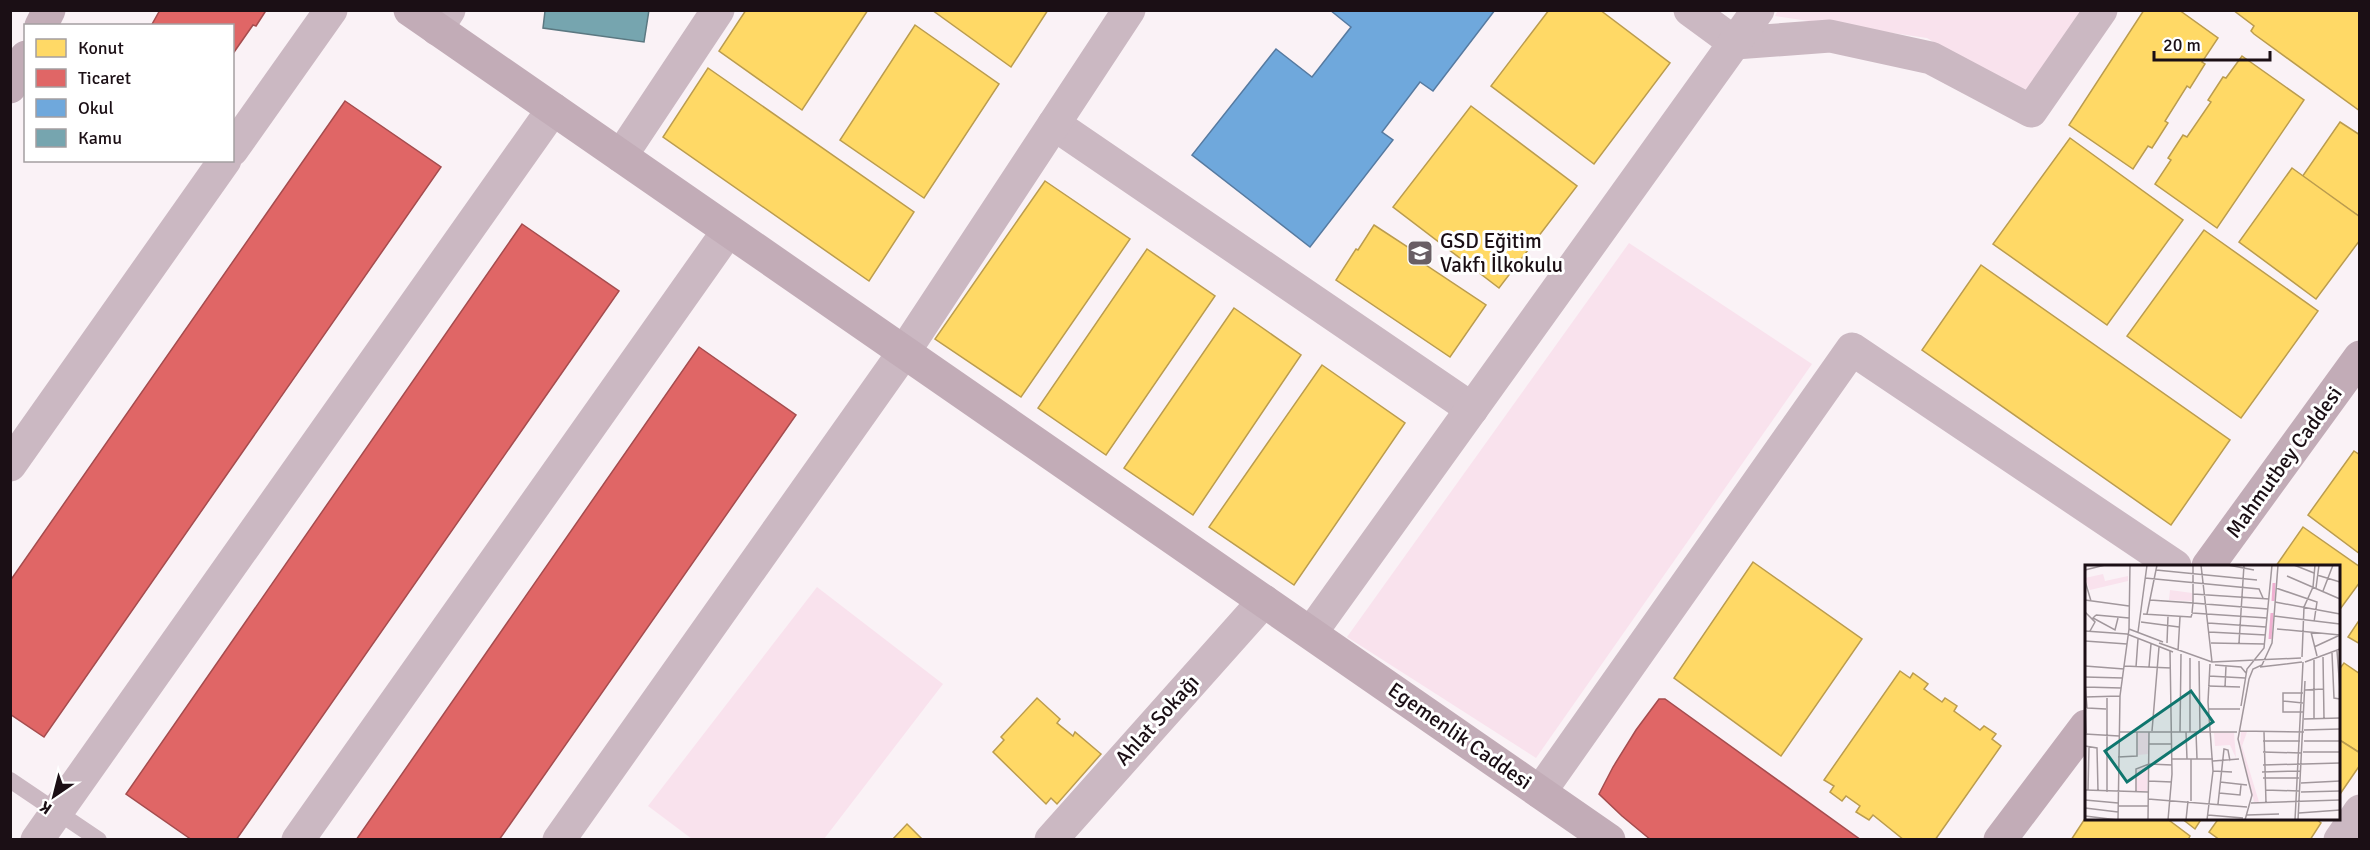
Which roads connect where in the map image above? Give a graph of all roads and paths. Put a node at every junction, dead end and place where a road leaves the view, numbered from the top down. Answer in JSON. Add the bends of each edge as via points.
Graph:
{"nodes":[{"id":1,"x":49,"y":10,"type":"edge"},
{"id":2,"x":330,"y":10,"type":"edge"},
{"id":3,"x":410,"y":10,"type":"edge"},
{"id":4,"x":718,"y":10,"type":"edge"},
{"id":5,"x":1129,"y":10,"type":"edge"},
{"id":6,"x":1690,"y":10,"type":"edge"},
{"id":7,"x":1758,"y":10,"type":"edge"},
{"id":8,"x":2101,"y":10,"type":"edge"},
{"id":9,"x":443,"y":20,"type":"edge"},
{"id":10,"x":42,"y":24,"type":"edge"},
{"id":11,"x":1735,"y":43,"type":"junction"},
{"id":12,"x":24,"y":61,"type":"edge"},
{"id":13,"x":10,"y":87,"type":"edge"},
{"id":14,"x":553,"y":109,"type":"junction"},
{"id":15,"x":1054,"y":124,"type":"junction"},
{"id":16,"x":234,"y":147,"type":"edge"},
{"id":17,"x":621,"y":156,"type":"junction"},
{"id":18,"x":224,"y":162,"type":"edge"},
{"id":19,"x":728,"y":231,"type":"junction"},
{"id":20,"x":904,"y":352,"type":"junction"},
{"id":21,"x":2360,"y":357,"type":"edge"},
{"id":22,"x":1472,"y":409,"type":"junction"},
{"id":23,"x":10,"y":465,"type":"edge"},
{"id":24,"x":2172,"y":565,"type":"edge"},
{"id":25,"x":2209,"y":565,"type":"edge"},
{"id":26,"x":1264,"y":601,"type":"junction"},
{"id":27,"x":1311,"y":633,"type":"junction"},
{"id":28,"x":2085,"y":727,"type":"edge"},
{"id":29,"x":10,"y":780,"type":"edge"},
{"id":30,"x":1540,"y":792,"type":"junction"},
{"id":31,"x":57,"y":811,"type":"junction"},
{"id":32,"x":2360,"y":811,"type":"edge"},
{"id":33,"x":37,"y":840,"type":"edge"},
{"id":34,"x":99,"y":840,"type":"edge"},
{"id":35,"x":297,"y":840,"type":"edge"},
{"id":36,"x":559,"y":840,"type":"edge"},
{"id":37,"x":1051,"y":840,"type":"edge"},
{"id":38,"x":1609,"y":840,"type":"edge"},
{"id":39,"x":2000,"y":840,"type":"edge"},
{"id":40,"x":2340,"y":840,"type":"edge"}],
"edges":[{"from":1,"to":10,"type":"street"},
{"from":2,"to":16,"type":"street"},
{"from":3,"to":9,"type":"street","name":"Egemenlik Caddesi"},
{"from":4,"to":17,"type":"street"},
{"from":5,"to":15,"type":"street"},
{"from":6,"to":11,"type":"street"},
{"from":7,"to":11,"type":"street"},
{"from":8,"to":11,"type":"street","via":[[2031,111],[1931,58],[1830,36]]},
{"from":9,"to":14,"type":"street","name":"Egemenlik Caddesi"},
{"from":11,"to":22,"type":"street"},
{"from":12,"to":13,"type":"street"},
{"from":14,"to":17,"type":"street","name":"Egemenlik Caddesi"},
{"from":14,"to":31,"type":"street"},
{"from":15,"to":20,"type":"street"},
{"from":15,"to":22,"type":"street"},
{"from":17,"to":19,"type":"street","name":"Egemenlik Caddesi"},
{"from":18,"to":23,"type":"street"},
{"from":19,"to":20,"type":"street","name":"Egemenlik Caddesi"},
{"from":19,"to":35,"type":"street"},
{"from":20,"to":26,"type":"street","name":"Egemenlik Caddesi"},
{"from":20,"to":36,"type":"street"},
{"from":21,"to":25,"type":"street","name":"Mahmutbey Caddesi"},
{"from":22,"to":27,"type":"street"},
{"from":24,"to":30,"type":"street","via":[[1852,350]]},
{"from":26,"to":27,"type":"street","name":"Egemenlik Caddesi"},
{"from":26,"to":37,"type":"street","name":"Ahlat Sokağı"},
{"from":27,"to":30,"type":"street","name":"Egemenlik Caddesi"},
{"from":28,"to":39,"type":"street"},
{"from":29,"to":31,"type":"lane"},
{"from":30,"to":38,"type":"street","name":"Egemenlik Caddesi"},
{"from":31,"to":33,"type":"street"},
{"from":31,"to":34,"type":"lane"},
{"from":32,"to":40,"type":"street"}]}
